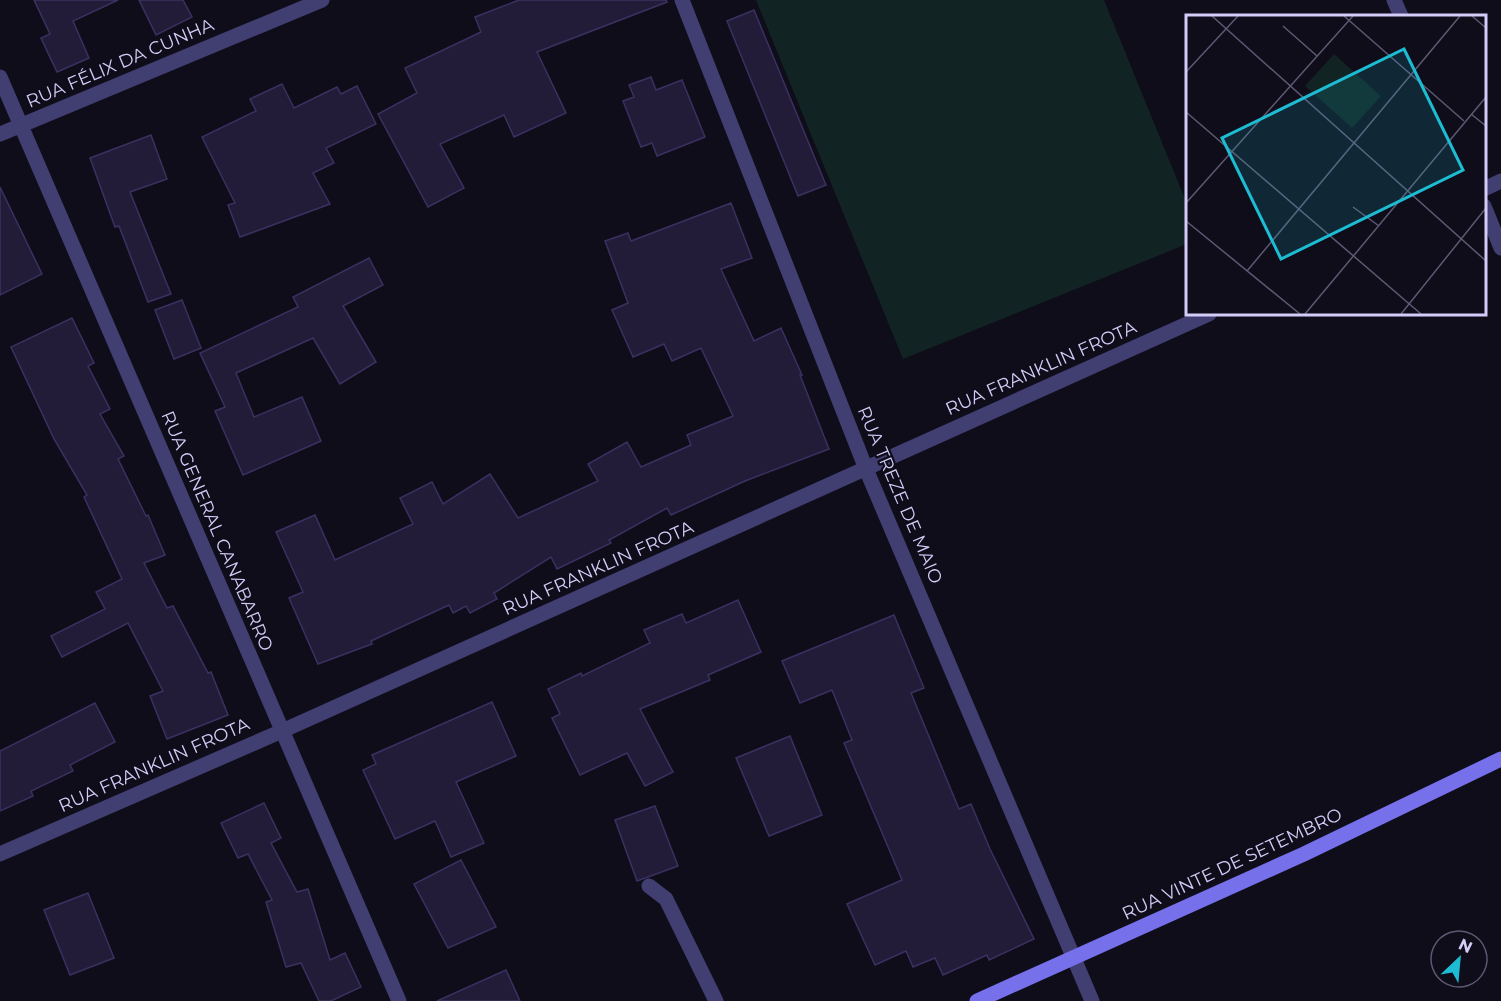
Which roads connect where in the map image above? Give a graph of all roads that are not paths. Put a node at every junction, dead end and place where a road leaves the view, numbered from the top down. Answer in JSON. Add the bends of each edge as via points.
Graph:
{"nodes":[{"id":1,"x":322,"y":0,"type":"edge"},
{"id":2,"x":682,"y":0,"type":"edge"},
{"id":3,"x":1394,"y":0,"type":"edge"},
{"id":4,"x":1401,"y":15,"type":"edge"},
{"id":5,"x":0,"y":77,"type":"edge"},
{"id":6,"x":20,"y":126,"type":"junction"},
{"id":7,"x":0,"y":134,"type":"edge"},
{"id":8,"x":1501,"y":181,"type":"edge"},
{"id":9,"x":1486,"y":188,"type":"edge"},
{"id":10,"x":1486,"y":209,"type":"edge"},
{"id":11,"x":1501,"y":248,"type":"edge"},
{"id":12,"x":1207,"y":315,"type":"edge"},
{"id":13,"x":866,"y":469,"type":"junction"},
{"id":14,"x":282,"y":731,"type":"junction"},
{"id":15,"x":1501,"y":759,"type":"edge"},
{"id":16,"x":0,"y":854,"type":"edge"},
{"id":17,"x":649,"y":886,"type":"dead end"},
{"id":18,"x":1074,"y":957,"type":"junction"},
{"id":19,"x":399,"y":1001,"type":"edge"},
{"id":20,"x":716,"y":1001,"type":"edge"},
{"id":21,"x":977,"y":1001,"type":"edge"},
{"id":22,"x":1092,"y":1001,"type":"edge"}],
"edges":[{"from":1,"to":6,"type":"street","name":"RUA FÉLIX DA CUNHA"},
{"from":2,"to":13,"type":"street","name":"RUA TREZE DE MAIO"},
{"from":3,"to":4,"type":"street"},
{"from":5,"to":6,"type":"street","name":"RUA GENERAL CANABARRO"},
{"from":6,"to":7,"type":"street","name":"RUA FÉLIX DA CUNHA"},
{"from":6,"to":14,"type":"street","name":"RUA GENERAL CANABARRO"},
{"from":8,"to":9,"type":"street"},
{"from":10,"to":11,"type":"street"},
{"from":12,"to":13,"type":"street","name":"RUA FRANKLIN FROTA"},
{"from":13,"to":14,"type":"street","name":"RUA FRANKLIN FROTA"},
{"from":13,"to":18,"type":"street","name":"RUA TREZE DE MAIO"},
{"from":14,"to":16,"type":"street","name":"RUA FRANKLIN FROTA"},
{"from":14,"to":19,"type":"street","name":"RUA GENERAL CANABARRO"},
{"from":15,"to":18,"type":"street","name":"RUA VINTE DE SETEMBRO","via":[[1304,854]]},
{"from":17,"to":20,"type":"street","via":[[666,899]]},
{"from":18,"to":21,"type":"street","name":"RUA VINTE DE SETEMBRO"},
{"from":18,"to":22,"type":"street","name":"RUA TREZE DE MAIO"}]}
